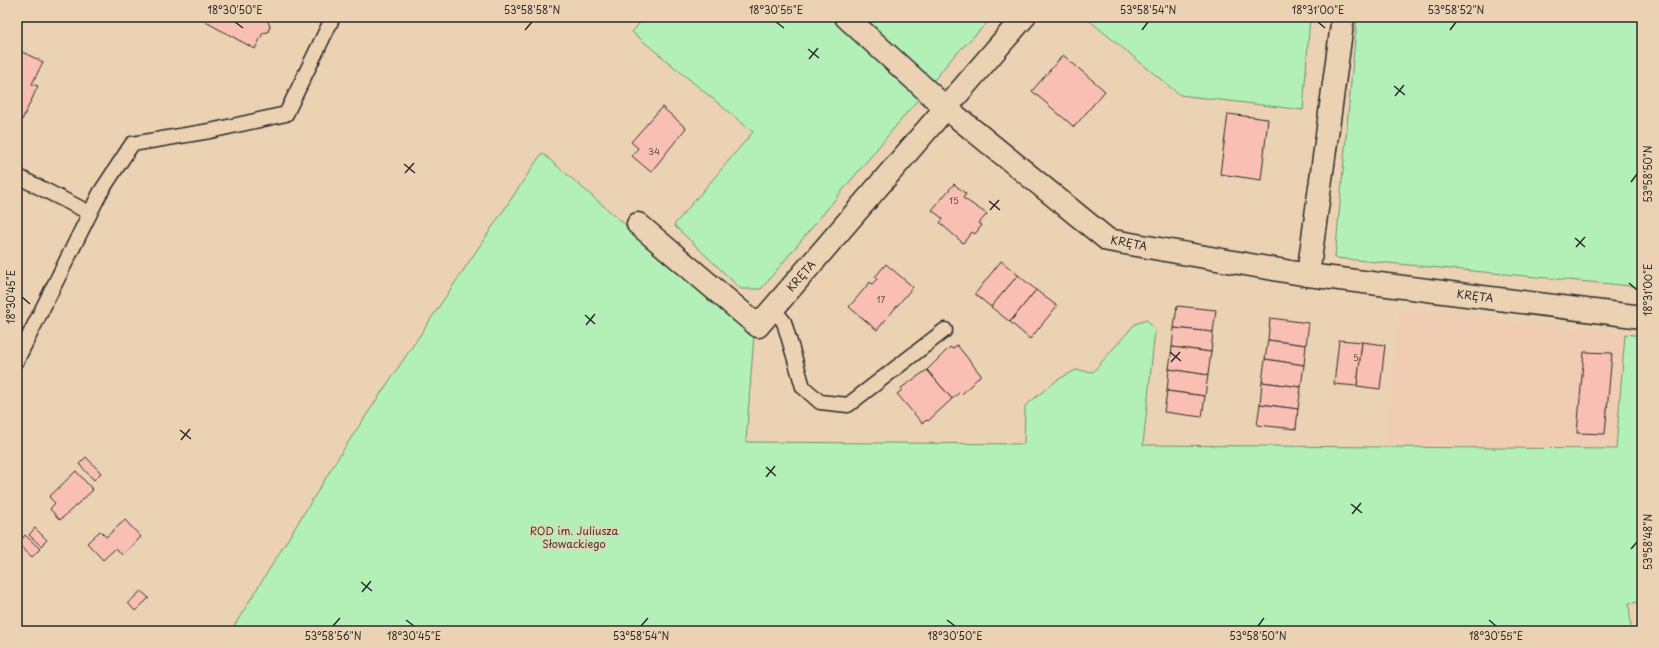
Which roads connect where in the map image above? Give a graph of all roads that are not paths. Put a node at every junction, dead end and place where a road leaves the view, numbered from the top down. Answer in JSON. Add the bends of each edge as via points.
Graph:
{"nodes":[{"id":1,"x":333,"y":17,"type":"edge"},
{"id":2,"x":846,"y":17,"type":"edge"},
{"id":3,"x":1024,"y":17,"type":"edge"},
{"id":4,"x":1343,"y":17,"type":"edge"},
{"id":5,"x":946,"y":108,"type":"junction"},
{"id":6,"x":17,"y":176,"type":"edge"},
{"id":7,"x":90,"y":213,"type":"junction"},
{"id":8,"x":638,"y":224,"type":"dead end"},
{"id":9,"x":1308,"y":275,"type":"junction"},
{"id":10,"x":773,"y":308,"type":"junction"},
{"id":11,"x":1642,"y":317,"type":"edge"},
{"id":12,"x":945,"y":330,"type":"dead end"},
{"id":13,"x":17,"y":360,"type":"edge"}],
"edges":[{"from":1,"to":7,"type":"lane","via":[[286,114],[210,131],[132,144]]},
{"from":2,"to":5,"type":"street","name":"KRĘTA"},
{"from":3,"to":5,"type":"street","name":"KRĘTA"},
{"from":4,"to":9,"type":"street"},
{"from":5,"to":9,"type":"street","name":"KRĘTA","via":[[1108,240]]},
{"from":5,"to":10,"type":"street","name":"KRĘTA"},
{"from":6,"to":7,"type":"lane"},
{"from":7,"to":13,"type":"lane"},
{"from":8,"to":10,"type":"street","name":"KRĘTA","via":[[758,326]]},
{"from":9,"to":11,"type":"street","name":"KRĘTA"},
{"from":10,"to":12,"type":"lane","via":[[784,322],[803,387],[820,402],[848,405]]}]}
